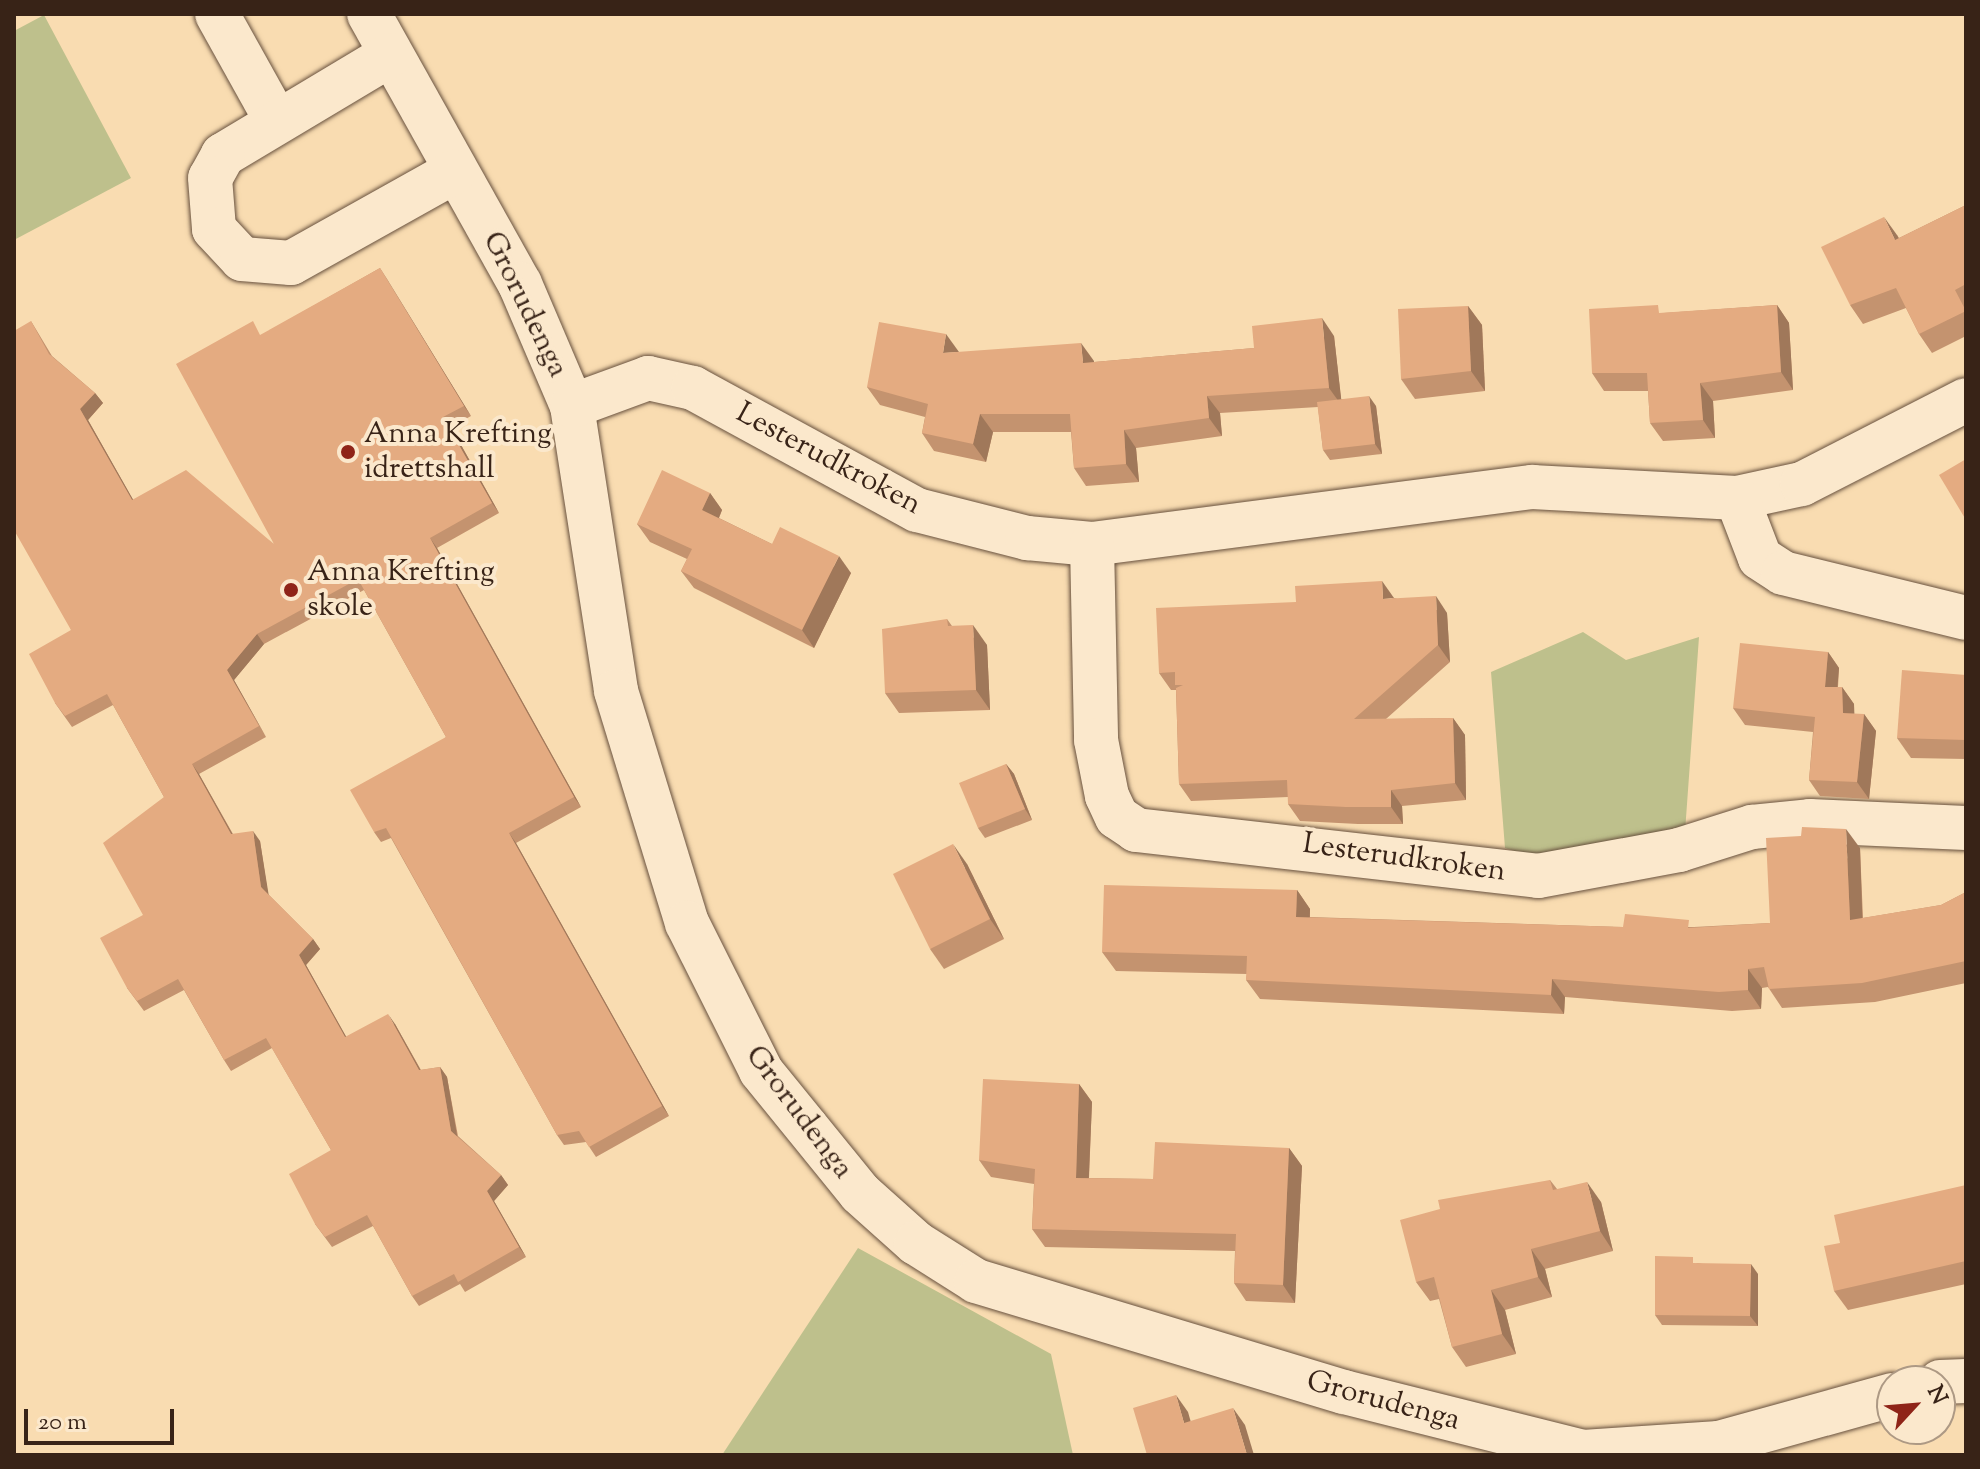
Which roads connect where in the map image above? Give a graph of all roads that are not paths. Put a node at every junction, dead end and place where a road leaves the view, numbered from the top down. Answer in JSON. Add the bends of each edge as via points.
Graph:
{"nodes":[{"id":1,"x":217,"y":14,"type":"edge"},
{"id":2,"x":369,"y":14,"type":"edge"},
{"id":3,"x":390,"y":55,"type":"junction"},
{"id":4,"x":275,"y":118,"type":"junction"},
{"id":5,"x":454,"y":172,"type":"junction"},
{"id":6,"x":1966,"y":400,"type":"edge"},
{"id":7,"x":572,"y":406,"type":"junction"},
{"id":8,"x":1737,"y":498,"type":"junction"},
{"id":9,"x":1092,"y":544,"type":"junction"},
{"id":10,"x":1966,"y":618,"type":"edge"},
{"id":11,"x":1966,"y":828,"type":"edge"},
{"id":12,"x":1876,"y":1399,"type":"edge"}],
"edges":[{"from":1,"to":4,"type":"street"},
{"from":2,"to":3,"type":"street","name":"Grorudenga"},
{"from":3,"to":4,"type":"street"},
{"from":3,"to":5,"type":"street","name":"Grorudenga"},
{"from":4,"to":5,"type":"street","via":[[223,155],[210,178],[214,229],[242,259],[291,263]]},
{"from":5,"to":7,"type":"street","name":"Grorudenga","via":[[520,284]]},
{"from":6,"to":8,"type":"street","name":"Lesterudkroken","via":[[1802,484]]},
{"from":7,"to":9,"type":"street","name":"Lesterudkroken","via":[[648,378],[693,388],[917,510],[1027,538]]},
{"from":7,"to":12,"type":"street","name":"Grorudenga","via":[[616,691],[687,923],[761,1071],[860,1193],[916,1243],[976,1281],[1070,1314],[1583,1452],[1719,1443]]},
{"from":8,"to":9,"type":"street","name":"Lesterudkroken","via":[[1532,487]]},
{"from":8,"to":10,"type":"street","via":[[1760,558],[1783,573]]},
{"from":9,"to":11,"type":"street","name":"Lesterudkroken","via":[[1096,740],[1107,796],[1117,817],[1136,830],[1538,876],[1679,850],[1752,827],[1810,821]]}]}
